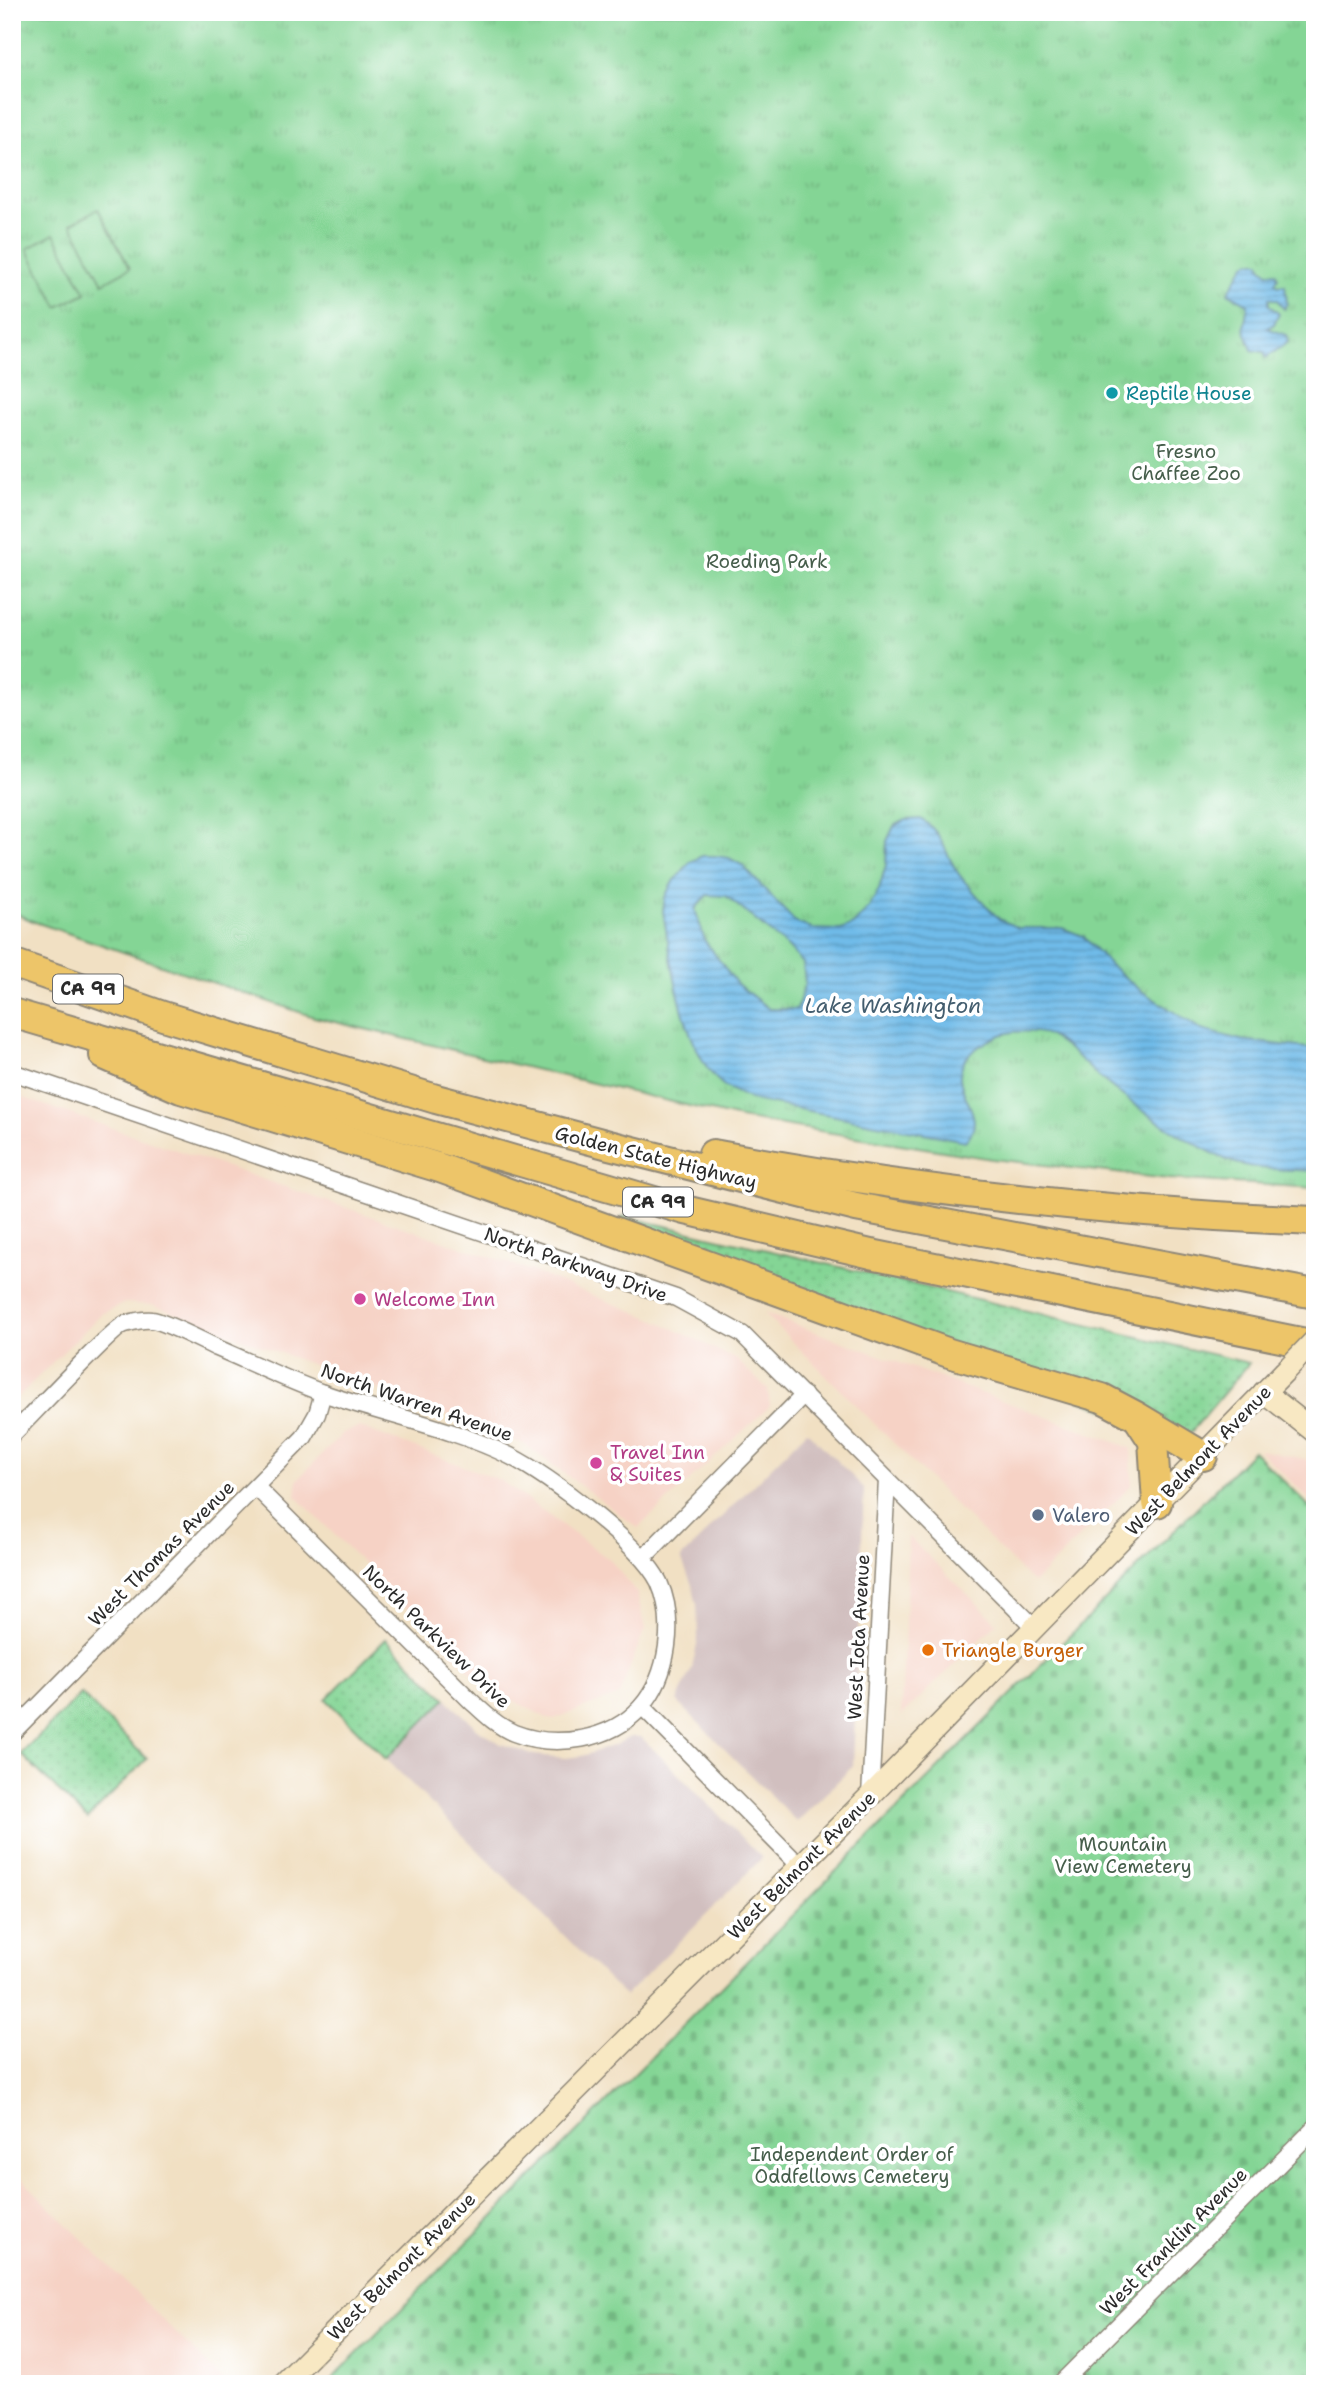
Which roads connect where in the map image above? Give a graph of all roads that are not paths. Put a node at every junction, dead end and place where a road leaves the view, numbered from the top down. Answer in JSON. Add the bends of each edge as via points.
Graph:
{"nodes":[{"id":1,"x":12,"y":949,"type":"edge"},
{"id":2,"x":12,"y":963,"type":"edge"},
{"id":3,"x":12,"y":1014,"type":"edge"},
{"id":4,"x":163,"y":1016,"type":"junction"},
{"id":5,"x":12,"y":1072,"type":"edge"},
{"id":6,"x":609,"y":1145,"type":"junction"},
{"id":7,"x":1315,"y":1221,"type":"edge"},
{"id":8,"x":1315,"y":1294,"type":"edge"},
{"id":9,"x":1315,"y":1343,"type":"edge"},
{"id":10,"x":1265,"y":1392,"type":"junction"},
{"id":11,"x":323,"y":1393,"type":"junction"},
{"id":12,"x":804,"y":1395,"type":"junction"},
{"id":13,"x":1136,"y":1416,"type":"junction"},
{"id":14,"x":1315,"y":1432,"type":"edge"},
{"id":15,"x":12,"y":1435,"type":"edge"},
{"id":16,"x":1203,"y":1456,"type":"junction"},
{"id":17,"x":887,"y":1480,"type":"junction"},
{"id":18,"x":256,"y":1487,"type":"junction"},
{"id":19,"x":1157,"y":1503,"type":"junction"},
{"id":20,"x":643,"y":1558,"type":"junction"},
{"id":21,"x":1035,"y":1628,"type":"junction"},
{"id":22,"x":642,"y":1706,"type":"junction"},
{"id":23,"x":12,"y":1733,"type":"edge"},
{"id":24,"x":870,"y":1796,"type":"junction"},
{"id":25,"x":800,"y":1866,"type":"junction"},
{"id":26,"x":1315,"y":2128,"type":"edge"},
{"id":27,"x":283,"y":2384,"type":"edge"},
{"id":28,"x":1060,"y":2384,"type":"edge"}],
"edges":[{"from":1,"to":4,"type":"highway"},
{"from":2,"to":4,"type":"highway","name":"Golden State Highway","number":"CA 99"},
{"from":3,"to":9,"type":"highway","name":"Golden State Highway","number":"CA 99","via":[[685,1210],[871,1254]]},
{"from":3,"to":13,"type":"highway","via":[[181,1089],[440,1168],[949,1353],[1102,1398]]},
{"from":4,"to":6,"type":"highway","name":"Golden State Highway","number":"CA 99","via":[[436,1099]]},
{"from":5,"to":12,"type":"street","name":"North Parkway Drive","via":[[676,1298],[742,1334]]},
{"from":6,"to":7,"type":"highway","via":[[709,1153],[861,1180],[1084,1207]]},
{"from":6,"to":8,"type":"highway","name":"Golden State Highway","number":"CA 99","via":[[856,1207]]},
{"from":9,"to":10,"type":"main road","name":"West Belmont Avenue","bridge":true},
{"from":10,"to":14,"type":"main road"},
{"from":10,"to":16,"type":"main road","name":"West Belmont Avenue"},
{"from":11,"to":15,"type":"street","name":"North Warren Avenue","via":[[153,1320],[121,1324]]},
{"from":11,"to":18,"type":"street","name":"West Thomas Avenue","via":[[304,1437]]},
{"from":11,"to":20,"type":"street","name":"North Warren Avenue","via":[[510,1456],[576,1501]]},
{"from":12,"to":17,"type":"street","name":"North Parkway Drive"},
{"from":12,"to":20,"type":"street"},
{"from":13,"to":16,"type":"highway"},
{"from":13,"to":19,"type":"highway","via":[[1153,1441]]},
{"from":16,"to":19,"type":"main road","name":"West Belmont Avenue"},
{"from":17,"to":21,"type":"street","name":"North Parkway Drive"},
{"from":17,"to":24,"type":"street","name":"West Iota Avenue"},
{"from":18,"to":22,"type":"street","name":"North Parkview Drive","via":[[500,1726],[529,1737],[575,1740],[616,1726]]},
{"from":18,"to":23,"type":"street","name":"West Thomas Avenue"},
{"from":19,"to":21,"type":"main road","name":"West Belmont Avenue"},
{"from":20,"to":22,"type":"street","name":"North Warren Avenue","via":[[659,1583],[668,1640],[660,1672]]},
{"from":21,"to":24,"type":"main road","name":"West Belmont Avenue"},
{"from":22,"to":25,"type":"street"},
{"from":24,"to":25,"type":"main road","name":"West Belmont Avenue"},
{"from":25,"to":27,"type":"main road","name":"West Belmont Avenue"},
{"from":26,"to":28,"type":"street","name":"West Franklin Avenue"}]}
